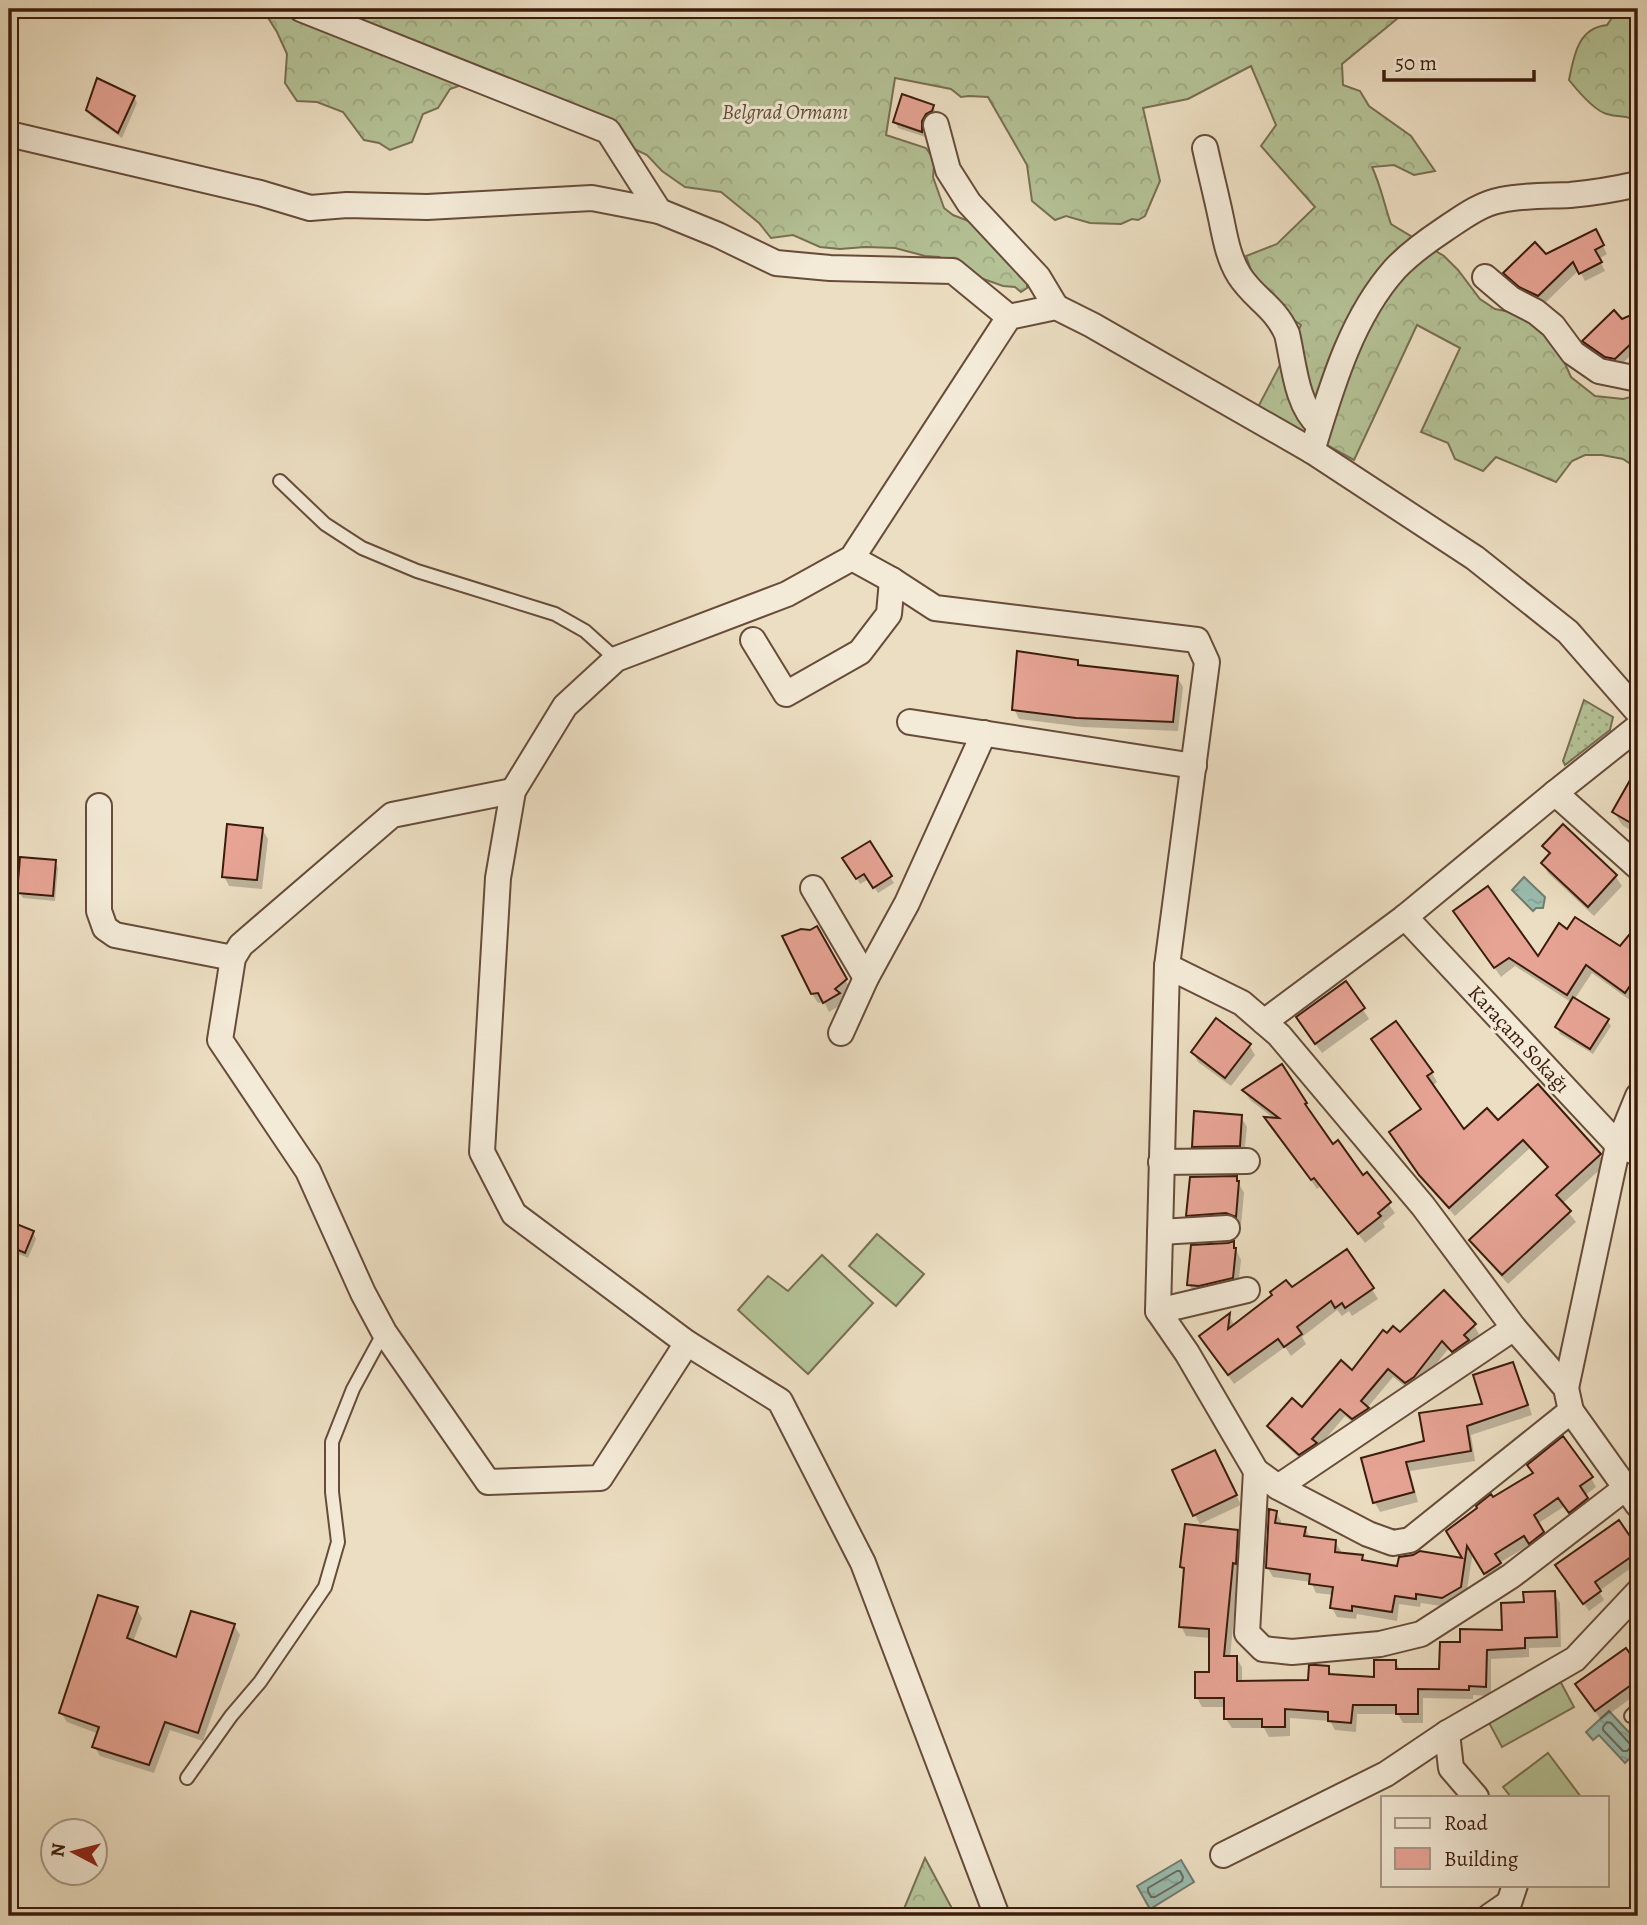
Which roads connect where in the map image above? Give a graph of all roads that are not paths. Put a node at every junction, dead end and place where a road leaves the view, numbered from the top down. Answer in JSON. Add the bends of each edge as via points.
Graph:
{"nodes":[{"id":1,"x":300,"y":9,"type":"edge"},
{"id":2,"x":936,"y":125,"type":"dead end"},
{"id":3,"x":9,"y":134,"type":"edge"},
{"id":4,"x":1205,"y":148,"type":"dead end"},
{"id":5,"x":1638,"y":184,"type":"edge"},
{"id":6,"x":659,"y":211,"type":"junction"},
{"id":7,"x":1485,"y":276,"type":"dead end"},
{"id":8,"x":1056,"y":307,"type":"junction"},
{"id":9,"x":1009,"y":317,"type":"junction"},
{"id":10,"x":1638,"y":379,"type":"edge"},
{"id":11,"x":1319,"y":425,"type":"junction"},
{"id":12,"x":1311,"y":451,"type":"junction"},
{"id":13,"x":280,"y":481,"type":"dead end"},
{"id":14,"x":852,"y":558,"type":"junction"},
{"id":15,"x":892,"y":580,"type":"junction"},
{"id":16,"x":753,"y":640,"type":"dead end"},
{"id":17,"x":616,"y":659,"type":"junction"},
{"id":18,"x":1638,"y":712,"type":"edge"},
{"id":19,"x":910,"y":722,"type":"dead end"},
{"id":20,"x":1638,"y":727,"type":"edge"},
{"id":21,"x":984,"y":733,"type":"junction"},
{"id":22,"x":1194,"y":766,"type":"junction"},
{"id":23,"x":513,"y":791,"type":"junction"},
{"id":24,"x":1555,"y":793,"type":"junction"},
{"id":25,"x":99,"y":806,"type":"dead end"},
{"id":26,"x":1638,"y":867,"type":"edge"},
{"id":27,"x":813,"y":888,"type":"dead end"},
{"id":28,"x":1405,"y":917,"type":"junction"},
{"id":29,"x":233,"y":958,"type":"junction"},
{"id":30,"x":1167,"y":966,"type":"junction"},
{"id":31,"x":866,"y":978,"type":"junction"},
{"id":32,"x":1264,"y":1022,"type":"junction"},
{"id":33,"x":841,"y":1033,"type":"dead end"},
{"id":34,"x":1638,"y":1096,"type":"edge"},
{"id":35,"x":1628,"y":1149,"type":"edge"},
{"id":36,"x":1247,"y":1160,"type":"dead end"},
{"id":37,"x":1161,"y":1162,"type":"junction"},
{"id":38,"x":1227,"y":1228,"type":"dead end"},
{"id":39,"x":1160,"y":1232,"type":"junction"},
{"id":40,"x":1247,"y":1290,"type":"dead end"},
{"id":41,"x":1158,"y":1311,"type":"junction"},
{"id":42,"x":1514,"y":1328,"type":"junction"},
{"id":43,"x":384,"y":1332,"type":"junction"},
{"id":44,"x":687,"y":1343,"type":"junction"},
{"id":45,"x":1568,"y":1399,"type":"junction"},
{"id":46,"x":1256,"y":1471,"type":"junction"},
{"id":47,"x":1278,"y":1488,"type":"junction"},
{"id":48,"x":1632,"y":1496,"type":"edge"},
{"id":49,"x":1638,"y":1592,"type":"edge"},
{"id":50,"x":1447,"y":1733,"type":"junction"},
{"id":51,"x":187,"y":1778,"type":"dead end"},
{"id":52,"x":1475,"y":1796,"type":"edge"},
{"id":53,"x":1223,"y":1855,"type":"dead end"},
{"id":54,"x":1515,"y":1886,"type":"edge"},
{"id":55,"x":997,"y":1916,"type":"edge"},
{"id":56,"x":1490,"y":1916,"type":"edge"}],
"edges":[{"from":1,"to":6,"type":"street","via":[[608,131]]},
{"from":2,"to":8,"type":"street","via":[[948,170],[969,203],[1038,277]]},
{"from":3,"to":6,"type":"street","via":[[310,208],[592,198]]},
{"from":4,"to":11,"type":"street","via":[[1233,264],[1283,324],[1302,402]]},
{"from":5,"to":11,"type":"street","via":[[1591,193],[1499,200],[1467,214],[1415,249],[1364,312]]},
{"from":6,"to":9,"type":"street","via":[[776,263],[953,271]]},
{"from":7,"to":10,"type":"street","via":[[1553,326],[1573,353],[1590,365]]},
{"from":8,"to":9,"type":"street"},
{"from":8,"to":12,"type":"street"},
{"from":9,"to":14,"type":"street"},
{"from":11,"to":12,"type":"street"},
{"from":12,"to":18,"type":"street","via":[[1475,558],[1568,632]]},
{"from":13,"to":17,"type":"lane","via":[[324,524],[362,548],[416,571],[555,614],[585,631]]},
{"from":14,"to":15,"type":"street"},
{"from":14,"to":17,"type":"street","via":[[787,594]]},
{"from":15,"to":16,"type":"street","via":[[888,614],[860,652],[786,694]]},
{"from":15,"to":22,"type":"street","via":[[935,608],[1197,640],[1207,662]]},
{"from":17,"to":23,"type":"street","via":[[565,705]]},
{"from":19,"to":21,"type":"street"},
{"from":20,"to":24,"type":"street"},
{"from":21,"to":22,"type":"street"},
{"from":21,"to":31,"type":"street","via":[[907,903]]},
{"from":22,"to":30,"type":"street"},
{"from":23,"to":29,"type":"street","via":[[392,815],[241,945]]},
{"from":23,"to":44,"type":"street","via":[[498,878],[482,1152],[513,1214]]},
{"from":24,"to":26,"type":"street"},
{"from":24,"to":28,"type":"street"},
{"from":25,"to":29,"type":"street","via":[[99,911],[105,928],[115,935]]},
{"from":27,"to":31,"type":"street"},
{"from":28,"to":32,"type":"street"},
{"from":28,"to":35,"type":"street","name":"Karaçam Sokağı"},
{"from":29,"to":43,"type":"street","via":[[220,1040],[308,1171]]},
{"from":30,"to":32,"type":"street","via":[[1242,1003]]},
{"from":30,"to":37,"type":"street"},
{"from":31,"to":33,"type":"street"},
{"from":32,"to":42,"type":"street","via":[[1423,1206]]},
{"from":34,"to":35,"type":"street"},
{"from":35,"to":45,"type":"street"},
{"from":36,"to":37,"type":"street"},
{"from":37,"to":39,"type":"street"},
{"from":38,"to":39,"type":"street"},
{"from":39,"to":41,"type":"street"},
{"from":40,"to":41,"type":"street"},
{"from":41,"to":46,"type":"street"},
{"from":42,"to":45,"type":"street"},
{"from":42,"to":47,"type":"street"},
{"from":43,"to":44,"type":"street","via":[[488,1482],[600,1478]]},
{"from":43,"to":51,"type":"lane","via":[[353,1389],[332,1442],[338,1542],[325,1587]]},
{"from":44,"to":55,"type":"street","via":[[780,1401],[863,1563]]},
{"from":45,"to":47,"type":"street","via":[[1410,1540],[1393,1543],[1368,1534]]},
{"from":45,"to":48,"type":"street"},
{"from":46,"to":47,"type":"street"},
{"from":46,"to":48,"type":"street","via":[[1247,1633],[1263,1649],[1292,1652],[1380,1644],[1421,1634]]},
{"from":49,"to":50,"type":"street","via":[[1575,1659]]},
{"from":50,"to":52,"type":"street","via":[[1451,1768]]},
{"from":50,"to":53,"type":"street","via":[[1386,1774]]},
{"from":54,"to":56,"type":"street","via":[[1509,1903]]}]}
